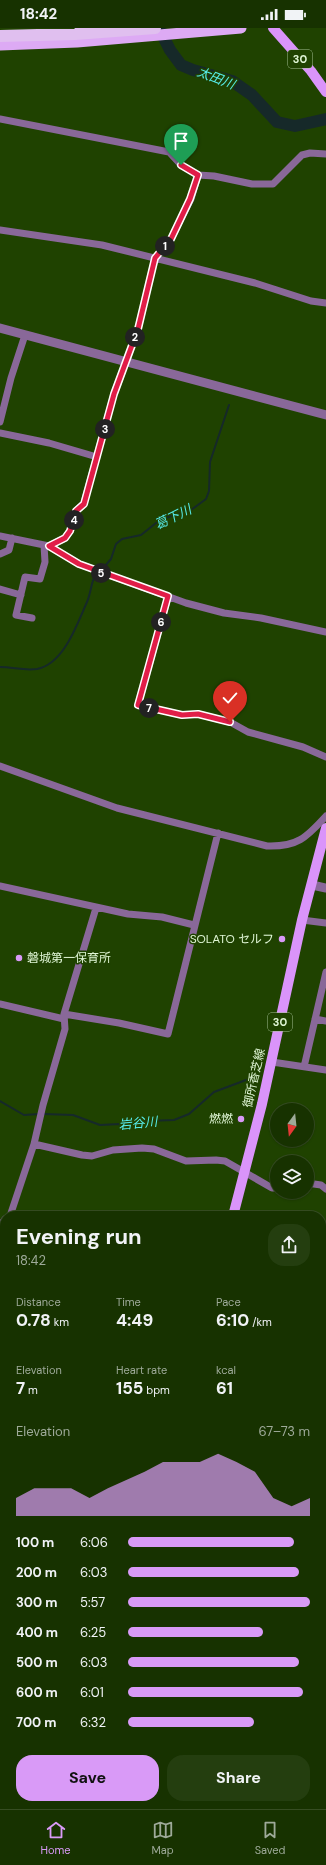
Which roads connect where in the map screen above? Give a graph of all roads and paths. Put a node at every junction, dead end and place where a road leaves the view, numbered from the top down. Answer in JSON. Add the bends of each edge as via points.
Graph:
{"nodes":[{"id":1,"x":155,"y":28,"type":"edge"},
{"id":2,"x":241,"y":28,"type":"edge"},
{"id":3,"x":273,"y":28,"type":"edge"},
{"id":4,"x":0,"y":36,"type":"edge"},
{"id":5,"x":0,"y":45,"type":"edge"},
{"id":6,"x":326,"y":92,"type":"edge"},
{"id":7,"x":0,"y":119,"type":"edge"},
{"id":8,"x":326,"y":154,"type":"edge"},
{"id":9,"x":198,"y":175,"type":"junction"},
{"id":10,"x":0,"y":230,"type":"edge"},
{"id":11,"x":155,"y":258,"type":"junction"},
{"id":12,"x":326,"y":303,"type":"edge"},
{"id":13,"x":0,"y":328,"type":"edge"},
{"id":14,"x":25,"y":335,"type":"junction"},
{"id":15,"x":125,"y":362,"type":"junction"},
{"id":16,"x":326,"y":415,"type":"edge"},
{"id":17,"x":0,"y":422,"type":"edge"},
{"id":18,"x":0,"y":434,"type":"edge"},
{"id":19,"x":97,"y":457,"type":"junction"},
{"id":20,"x":0,"y":536,"type":"edge"},
{"id":21,"x":12,"y":538,"type":"junction"},
{"id":22,"x":47,"y":545,"type":"junction"},
{"id":23,"x":0,"y":554,"type":"edge"},
{"id":24,"x":0,"y":589,"type":"edge"},
{"id":25,"x":21,"y":595,"type":"junction"},
{"id":26,"x":168,"y":596,"type":"junction"},
{"id":27,"x":32,"y":618,"type":"dead end"},
{"id":28,"x":326,"y":632,"type":"edge"},
{"id":29,"x":326,"y":757,"type":"edge"},
{"id":30,"x":0,"y":766,"type":"edge"},
{"id":31,"x":326,"y":816,"type":"edge"},
{"id":32,"x":326,"y":828,"type":"edge"},
{"id":33,"x":218,"y":833,"type":"junction"},
{"id":34,"x":312,"y":885,"type":"junction"},
{"id":35,"x":0,"y":886,"type":"edge"},
{"id":36,"x":326,"y":888,"type":"edge"},
{"id":37,"x":96,"y":908,"type":"junction"},
{"id":38,"x":302,"y":920,"type":"junction"},
{"id":39,"x":326,"y":923,"type":"edge"},
{"id":40,"x":194,"y":925,"type":"junction"},
{"id":41,"x":326,"y":972,"type":"edge"},
{"id":42,"x":0,"y":1004,"type":"edge"},
{"id":43,"x":64,"y":1016,"type":"junction"},
{"id":44,"x":315,"y":1019,"type":"junction"},
{"id":45,"x":326,"y":1021,"type":"edge"},
{"id":46,"x":272,"y":1062,"type":"junction"},
{"id":47,"x":304,"y":1067,"type":"junction"},
{"id":48,"x":326,"y":1070,"type":"edge"},
{"id":49,"x":34,"y":1144,"type":"junction"},
{"id":50,"x":244,"y":1171,"type":"junction"},
{"id":51,"x":314,"y":1184,"type":"edge"},
{"id":52,"x":270,"y":1187,"type":"edge"},
{"id":53,"x":326,"y":1189,"type":"edge"},
{"id":54,"x":8,"y":1211,"type":"edge"},
{"id":55,"x":233,"y":1211,"type":"edge"}],
"edges":[{"from":1,"to":4,"type":"highway"},
{"from":2,"to":5,"type":"highway","via":[[77,42]]},
{"from":3,"to":6,"type":"main road","number":"30"},
{"from":7,"to":9,"type":"street","via":[[169,152],[181,165]]},
{"from":8,"to":9,"type":"street","via":[[302,155],[273,184],[252,184]]},
{"from":9,"to":11,"type":"street","via":[[171,239]]},
{"from":10,"to":11,"type":"street","via":[[102,245]]},
{"from":11,"to":12,"type":"street"},
{"from":11,"to":15,"type":"street","via":[[138,329]]},
{"from":13,"to":14,"type":"street"},
{"from":14,"to":15,"type":"street"},
{"from":14,"to":17,"type":"street"},
{"from":15,"to":16,"type":"street"},
{"from":15,"to":19,"type":"street"},
{"from":18,"to":19,"type":"street","via":[[49,443]]},
{"from":19,"to":22,"type":"street","via":[[84,504],[76,511],[70,531],[65,538]]},
{"from":20,"to":21,"type":"street"},
{"from":21,"to":22,"type":"street"},
{"from":21,"to":23,"type":"street","via":[[9,550]]},
{"from":22,"to":25,"type":"street","via":[[40,579],[25,577]]},
{"from":22,"to":26,"type":"street","via":[[79,564]]},
{"from":24,"to":25,"type":"street"},
{"from":25,"to":27,"type":"street","via":[[16,615]]},
{"from":26,"to":28,"type":"street","via":[[224,613]]},
{"from":26,"to":29,"type":"street","via":[[138,705],[182,715],[198,714],[230,722],[248,732],[303,747]]},
{"from":30,"to":33,"type":"street","via":[[117,808]]},
{"from":31,"to":33,"type":"street","via":[[309,835],[283,846],[267,846]]},
{"from":32,"to":34,"type":"main road","name":"御所香芝線","number":"30"},
{"from":33,"to":40,"type":"street"},
{"from":34,"to":36,"type":"street"},
{"from":34,"to":38,"type":"main road","name":"御所香芝線","number":"30"},
{"from":35,"to":37,"type":"street"},
{"from":37,"to":40,"type":"street","via":[[162,917]]},
{"from":37,"to":43,"type":"street"},
{"from":38,"to":39,"type":"street"},
{"from":38,"to":46,"type":"main road","name":"御所香芝線","number":"30"},
{"from":40,"to":43,"type":"street","via":[[168,1034],[119,1023]]},
{"from":41,"to":44,"type":"street"},
{"from":42,"to":43,"type":"street"},
{"from":43,"to":49,"type":"street","via":[[65,1028],[42,1105]]},
{"from":44,"to":45,"type":"street"},
{"from":44,"to":47,"type":"street"},
{"from":46,"to":47,"type":"street"},
{"from":46,"to":50,"type":"main road","name":"御所香芝線","number":"30"},
{"from":47,"to":48,"type":"street"},
{"from":49,"to":50,"type":"street","via":[[92,1156],[113,1150],[154,1149],[186,1161],[226,1161]]},
{"from":49,"to":54,"type":"street"},
{"from":50,"to":52,"type":"street"},
{"from":50,"to":55,"type":"main road","name":"御所香芝線","number":"30"},
{"from":51,"to":53,"type":"street"}]}
